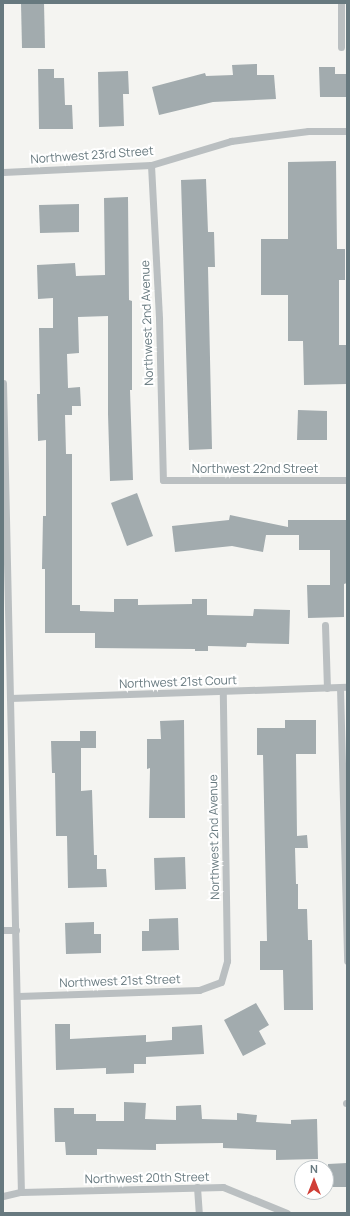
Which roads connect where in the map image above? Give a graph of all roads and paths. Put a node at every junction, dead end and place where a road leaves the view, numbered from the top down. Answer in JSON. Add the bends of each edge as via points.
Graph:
{"nodes":[{"id":1,"x":341,"y":3,"type":"edge"},
{"id":2,"x":342,"y":47,"type":"dead end"},
{"id":3,"x":347,"y":131,"type":"edge"},
{"id":4,"x":151,"y":165,"type":"junction"},
{"id":5,"x":3,"y":172,"type":"edge"},
{"id":6,"x":3,"y":383,"type":"edge"},
{"id":7,"x":163,"y":480,"type":"joint"},
{"id":8,"x":347,"y":480,"type":"edge"},
{"id":9,"x":5,"y":516,"type":"edge"},
{"id":10,"x":325,"y":625,"type":"dead end"},
{"id":11,"x":344,"y":687,"type":"edge"},
{"id":12,"x":327,"y":688,"type":"junction"},
{"id":13,"x":223,"y":692,"type":"junction"},
{"id":14,"x":10,"y":698,"type":"junction"},
{"id":15,"x":344,"y":727,"type":"edge"},
{"id":16,"x":3,"y":733,"type":"edge"},
{"id":17,"x":11,"y":733,"type":"junction"},
{"id":18,"x":345,"y":781,"type":"edge"},
{"id":19,"x":345,"y":834,"type":"edge"},
{"id":20,"x":3,"y":930,"type":"edge"},
{"id":21,"x":16,"y":930,"type":"junction"},
{"id":22,"x":347,"y":961,"type":"edge"},
{"id":23,"x":221,"y":982,"type":"joint"},
{"id":24,"x":18,"y":996,"type":"junction"},
{"id":25,"x":197,"y":1187,"type":"junction"},
{"id":26,"x":21,"y":1192,"type":"junction"},
{"id":27,"x":3,"y":1196,"type":"edge"},
{"id":28,"x":198,"y":1213,"type":"edge"},
{"id":29,"x":287,"y":1213,"type":"edge"}],
"edges":[{"from":1,"to":2,"type":"street"},
{"from":3,"to":4,"type":"street","name":"Northwest 23rd Street","via":[[308,131],[231,141]]},
{"from":4,"to":5,"type":"street","name":"Northwest 23rd Street"},
{"from":4,"to":7,"type":"street","name":"Northwest 2nd Avenue","via":[[159,319]]},
{"from":6,"to":9,"type":"street"},
{"from":7,"to":8,"type":"street","name":"Northwest 22nd Street"},
{"from":9,"to":14,"type":"street"},
{"from":10,"to":12,"type":"street"},
{"from":11,"to":12,"type":"street","name":"Northwest 21st Court"},
{"from":11,"to":15,"type":"street"},
{"from":12,"to":13,"type":"street","name":"Northwest 21st Court"},
{"from":13,"to":14,"type":"street","name":"Northwest 21st Court"},
{"from":13,"to":23,"type":"street","name":"Northwest 2nd Avenue","via":[[227,961]]},
{"from":14,"to":17,"type":"street"},
{"from":15,"to":18,"type":"street"},
{"from":16,"to":17,"type":"street"},
{"from":17,"to":21,"type":"street"},
{"from":18,"to":19,"type":"street"},
{"from":19,"to":22,"type":"street"},
{"from":20,"to":21,"type":"street"},
{"from":21,"to":24,"type":"street"},
{"from":23,"to":24,"type":"street","name":"Northwest 21st Street","via":[[199,990]]},
{"from":24,"to":26,"type":"street"},
{"from":25,"to":26,"type":"street","name":"Northwest 20th Street"},
{"from":25,"to":28,"type":"street"},
{"from":25,"to":29,"type":"street","name":"Northwest 20th Street","via":[[223,1187]]},
{"from":26,"to":27,"type":"street","name":"Northwest 20th Street"}]}
